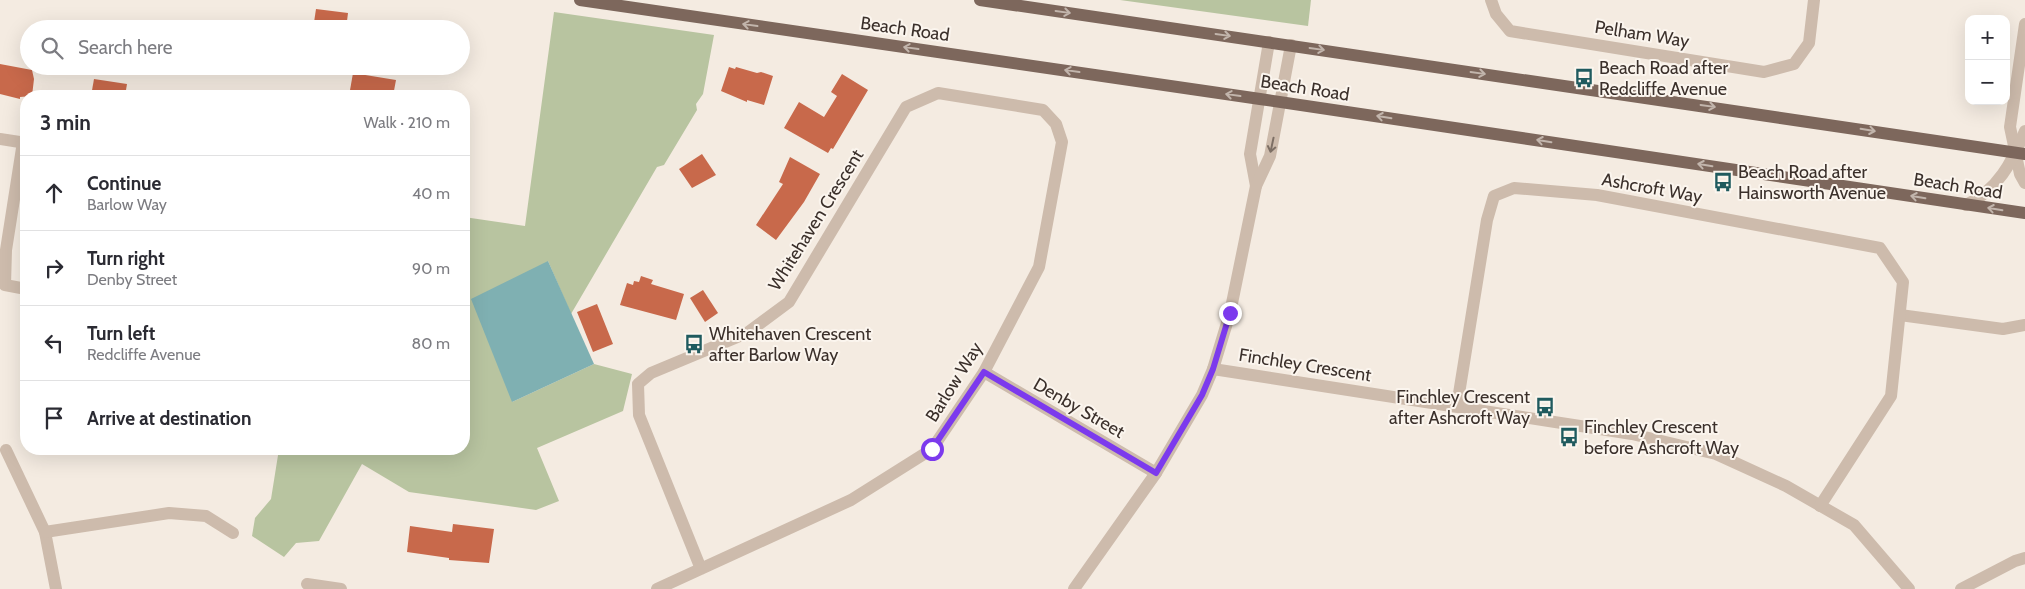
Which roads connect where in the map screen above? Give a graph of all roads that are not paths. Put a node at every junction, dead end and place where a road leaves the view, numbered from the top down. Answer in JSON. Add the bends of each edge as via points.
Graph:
{"nodes":[{"id":1,"x":580,"y":0,"type":"edge"},
{"id":2,"x":980,"y":0,"type":"edge"},
{"id":3,"x":1491,"y":0,"type":"edge"},
{"id":4,"x":1814,"y":0,"type":"edge"},
{"id":5,"x":2025,"y":24,"type":"edge"},
{"id":6,"x":1269,"y":42,"type":"junction"},
{"id":7,"x":1291,"y":45,"type":"junction"},
{"id":8,"x":1260,"y":99,"type":"junction"},
{"id":9,"x":1281,"y":102,"type":"junction"},
{"id":10,"x":1056,"y":124,"type":"joint"},
{"id":11,"x":2025,"y":130,"type":"edge"},
{"id":12,"x":0,"y":138,"type":"edge"},
{"id":13,"x":20,"y":141,"type":"edge"},
{"id":14,"x":2021,"y":153,"type":"edge"},
{"id":15,"x":20,"y":166,"type":"edge"},
{"id":16,"x":2025,"y":183,"type":"edge"},
{"id":17,"x":1256,"y":186,"type":"junction"},
{"id":18,"x":1966,"y":205,"type":"junction"},
{"id":19,"x":2025,"y":214,"type":"edge"},
{"id":20,"x":20,"y":288,"type":"edge"},
{"id":21,"x":1900,"y":315,"type":"junction"},
{"id":22,"x":2025,"y":324,"type":"edge"},
{"id":23,"x":1213,"y":369,"type":"junction"},
{"id":24,"x":984,"y":372,"type":"junction"},
{"id":25,"x":1457,"y":406,"type":"junction"},
{"id":26,"x":6,"y":450,"type":"dead end"},
{"id":27,"x":1156,"y":473,"type":"junction"},
{"id":28,"x":1820,"y":506,"type":"junction"},
{"id":29,"x":45,"y":532,"type":"junction"},
{"id":30,"x":233,"y":533,"type":"dead end"},
{"id":31,"x":2025,"y":558,"type":"edge"},
{"id":32,"x":701,"y":569,"type":"junction"},
{"id":33,"x":307,"y":584,"type":"dead end"},
{"id":34,"x":56,"y":589,"type":"edge"},
{"id":35,"x":341,"y":589,"type":"edge"},
{"id":36,"x":657,"y":589,"type":"edge"},
{"id":37,"x":1074,"y":589,"type":"edge"},
{"id":38,"x":1909,"y":589,"type":"edge"},
{"id":39,"x":1961,"y":589,"type":"edge"}],
"edges":[{"from":8,"to":1,"type":"main road","name":"Beach Road","one_way":true},
{"from":2,"to":6,"type":"main road","one_way":true},
{"from":3,"to":4,"type":"street","name":"Pelham Way","via":[[1496,14],[1510,31],[1764,72],[1794,64],[1809,43]]},
{"from":5,"to":14,"type":"street","via":[[2010,127]]},
{"from":6,"to":7,"type":"main road"},
{"from":6,"to":8,"type":"street"},
{"from":7,"to":9,"type":"street"},
{"from":7,"to":14,"type":"main road","one_way":true},
{"from":8,"to":9,"type":"main road","name":"Beach Road"},
{"from":8,"to":17,"type":"street","via":[[1250,154]]},
{"from":9,"to":17,"type":"street","one_way":true,"via":[[1270,156]]},
{"from":18,"to":9,"type":"main road","name":"Beach Road","one_way":true},
{"from":10,"to":24,"type":"street","name":"Barlow Way","via":[[1062,142],[1039,268]]},
{"from":10,"to":32,"type":"street","name":"Whitehaven Crescent","via":[[1043,110],[938,93],[906,107],[788,302],[747,333],[651,373],[638,384],[639,415]]},
{"from":11,"to":14,"type":"street"},
{"from":12,"to":13,"type":"street"},
{"from":14,"to":16,"type":"street","via":[[2020,174]]},
{"from":14,"to":18,"type":"street","via":[[1994,186],[1981,198]]},
{"from":15,"to":20,"type":"street","via":[[6,250],[5,285]]},
{"from":17,"to":23,"type":"street","via":[[1230,313]]},
{"from":19,"to":18,"type":"main road","name":"Beach Road","one_way":true},
{"from":21,"to":22,"type":"street","via":[[2003,329]]},
{"from":21,"to":25,"type":"street","name":"Ashcroft Way","via":[[1903,282],[1880,248],[1597,195],[1514,188],[1494,196],[1487,220]]},
{"from":21,"to":28,"type":"street","name":"Ashcroft Way","via":[[1891,396]]},
{"from":23,"to":25,"type":"street","name":"Finchley Crescent"},
{"from":23,"to":27,"type":"street","via":[[1202,395]]},
{"from":24,"to":27,"type":"street","name":"Denby Street"},
{"from":24,"to":32,"type":"street","name":"Barlow Way","via":[[932,449],[851,500]]},
{"from":25,"to":28,"type":"street","name":"Finchley Crescent","via":[[1632,434],[1716,454],[1786,486]]},
{"from":26,"to":29,"type":"street"},
{"from":27,"to":37,"type":"street"},
{"from":28,"to":38,"type":"street","name":"Finchley Crescent","via":[[1854,525]]},
{"from":29,"to":30,"type":"street","via":[[169,513],[206,516]]},
{"from":29,"to":34,"type":"street"},
{"from":31,"to":39,"type":"street"},
{"from":32,"to":36,"type":"street","name":"Barlow Way"},
{"from":33,"to":35,"type":"street"}]}
